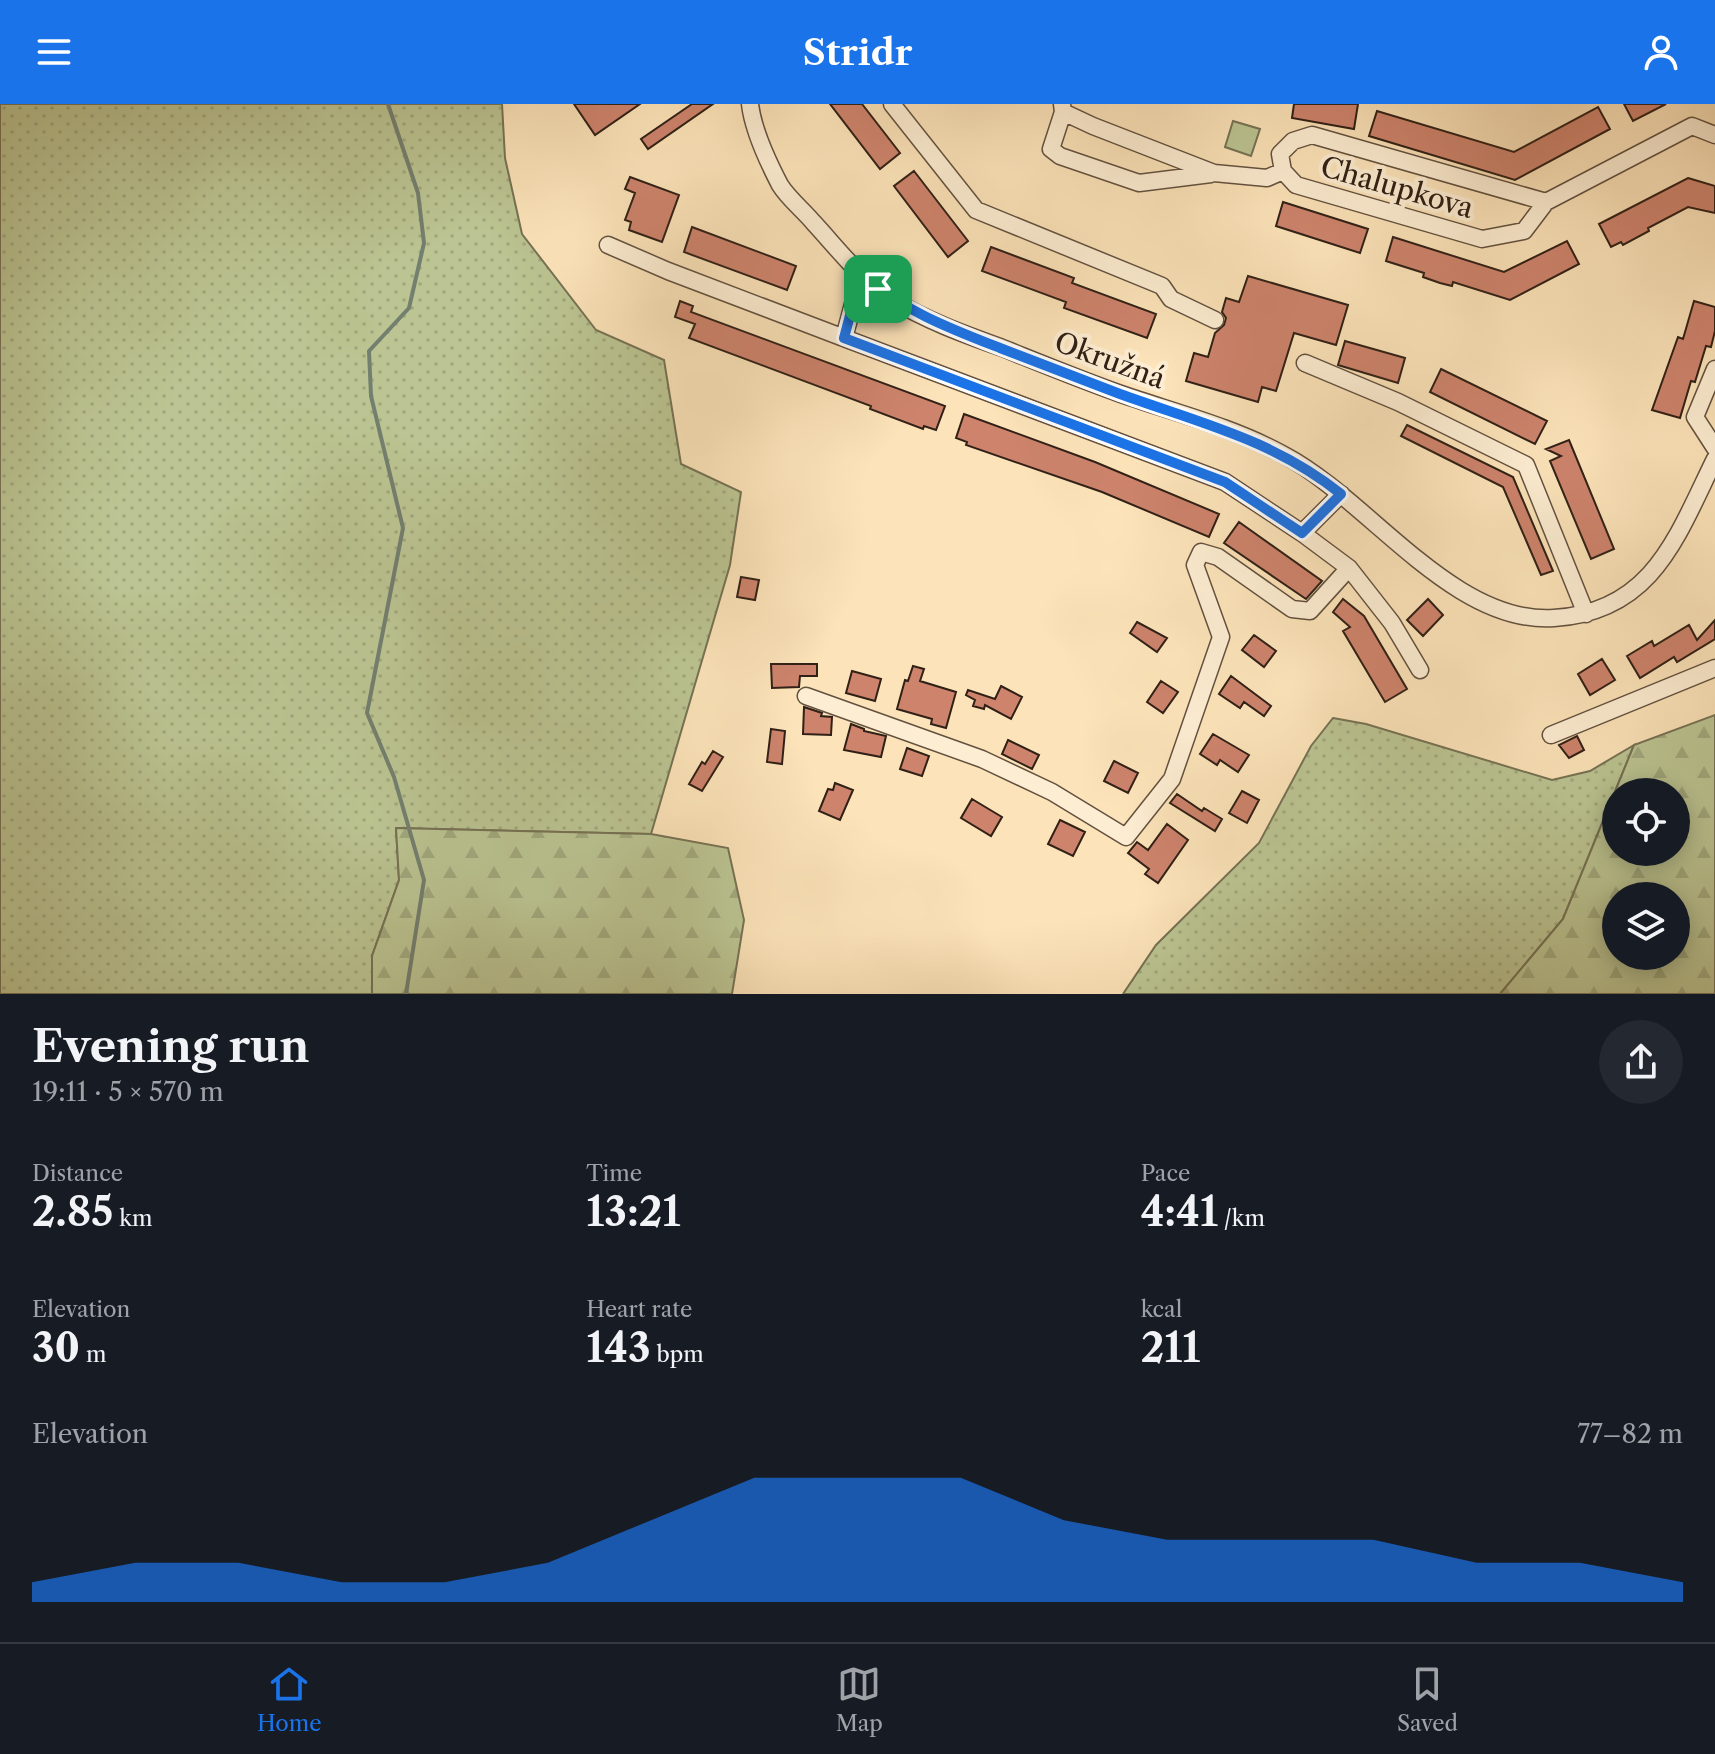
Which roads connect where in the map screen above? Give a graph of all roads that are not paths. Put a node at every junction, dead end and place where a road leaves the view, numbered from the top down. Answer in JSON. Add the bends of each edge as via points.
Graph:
{"nodes":[{"id":1,"x":750,"y":104,"type":"edge"},
{"id":2,"x":892,"y":104,"type":"edge"},
{"id":3,"x":1062,"y":108,"type":"edge"},
{"id":4,"x":1715,"y":135,"type":"edge"},
{"id":5,"x":1283,"y":171,"type":"junction"},
{"id":6,"x":1214,"y":173,"type":"junction"},
{"id":7,"x":1546,"y":202,"type":"junction"},
{"id":8,"x":608,"y":245,"type":"dead end"},
{"id":9,"x":861,"y":274,"type":"junction"},
{"id":10,"x":1215,"y":320,"type":"dead end"},
{"id":11,"x":844,"y":338,"type":"junction"},
{"id":12,"x":1305,"y":363,"type":"dead end"},
{"id":13,"x":1715,"y":369,"type":"edge"},
{"id":14,"x":1715,"y":448,"type":"edge"},
{"id":15,"x":1715,"y":459,"type":"edge"},
{"id":16,"x":1341,"y":494,"type":"junction"},
{"id":17,"x":1302,"y":533,"type":"junction"},
{"id":18,"x":1349,"y":568,"type":"junction"},
{"id":19,"x":1586,"y":614,"type":"junction"},
{"id":20,"x":1715,"y":668,"type":"edge"},
{"id":21,"x":1420,"y":670,"type":"dead end"},
{"id":22,"x":806,"y":696,"type":"dead end"},
{"id":23,"x":1551,"y":735,"type":"dead end"}],
"edges":[{"from":1,"to":9,"type":"street","name":"Okružná","via":[[781,187]]},
{"from":2,"to":10,"type":"street","via":[[976,210],[1162,286],[1171,299]]},
{"from":3,"to":6,"type":"street","via":[[1093,126]]},
{"from":3,"to":6,"type":"street","via":[[1051,149],[1060,156],[1139,183]]},
{"from":4,"to":7,"type":"street","name":"Chalupkova","via":[[1692,126]]},
{"from":5,"to":6,"type":"street","via":[[1267,178]]},
{"from":5,"to":7,"type":"street","name":"Chalupkova","via":[[1296,185],[1482,239],[1524,231]]},
{"from":5,"to":7,"type":"street","name":"Chalupkova","via":[[1280,154],[1293,141],[1312,135]]},
{"from":8,"to":11,"type":"street"},
{"from":9,"to":11,"type":"street"},
{"from":9,"to":16,"type":"street","name":"Okružná","via":[[894,300],[969,336],[1248,438],[1316,473]]},
{"from":11,"to":17,"type":"street","via":[[1225,482]]},
{"from":12,"to":19,"type":"street","via":[[1526,465]]},
{"from":13,"to":14,"type":"street","via":[[1695,417]]},
{"from":15,"to":19,"type":"street","name":"Okružná","via":[[1661,563],[1641,586]]},
{"from":16,"to":17,"type":"street"},
{"from":16,"to":19,"type":"street","name":"Okružná","via":[[1436,573],[1495,609],[1551,619]]},
{"from":17,"to":18,"type":"street"},
{"from":18,"to":21,"type":"street"},
{"from":18,"to":22,"type":"street","via":[[1310,611],[1292,609],[1218,557],[1201,552],[1195,565],[1221,637],[1172,779],[1126,837],[1052,792],[982,759]]},
{"from":20,"to":23,"type":"street"}]}
